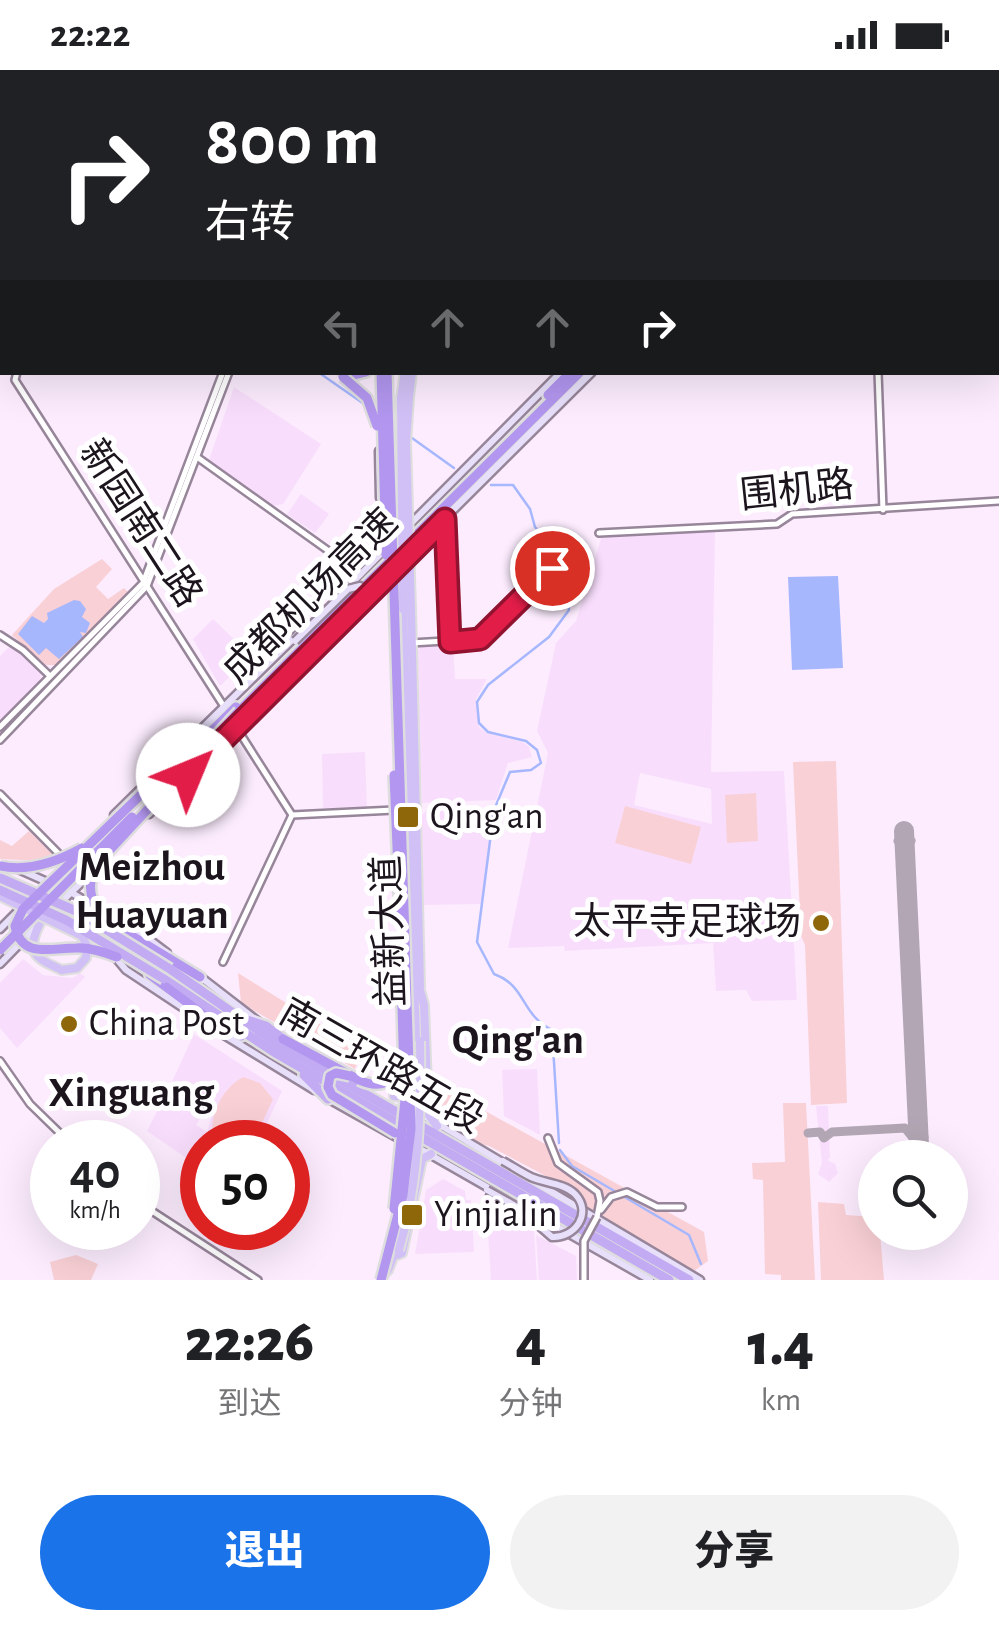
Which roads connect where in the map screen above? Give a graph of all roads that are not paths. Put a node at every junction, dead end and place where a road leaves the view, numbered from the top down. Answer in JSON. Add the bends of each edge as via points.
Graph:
{"nodes":[{"id":1,"x":17,"y":375,"type":"edge"},
{"id":2,"x":225,"y":375,"type":"edge"},
{"id":3,"x":225,"y":375,"type":"edge"},
{"id":4,"x":343,"y":375,"type":"edge"},
{"id":5,"x":384,"y":375,"type":"edge"},
{"id":6,"x":384,"y":375,"type":"edge"},
{"id":7,"x":394,"y":375,"type":"edge"},
{"id":8,"x":409,"y":375,"type":"edge"},
{"id":9,"x":558,"y":375,"type":"edge"},
{"id":10,"x":568,"y":375,"type":"edge"},
{"id":11,"x":577,"y":375,"type":"edge"},
{"id":12,"x":589,"y":375,"type":"edge"},
{"id":13,"x":878,"y":375,"type":"edge"},
{"id":14,"x":196,"y":457,"type":"junction"},
{"id":15,"x":382,"y":461,"type":"junction"},
{"id":16,"x":999,"y":501,"type":"edge"},
{"id":17,"x":883,"y":510,"type":"junction"},
{"id":18,"x":445,"y":519,"type":"junction"},
{"id":19,"x":599,"y":533,"type":"dead end"},
{"id":20,"x":370,"y":565,"type":"junction"},
{"id":21,"x":552,"y":568,"type":"dead end"},
{"id":22,"x":362,"y":574,"type":"junction"},
{"id":23,"x":146,"y":584,"type":"junction"},
{"id":24,"x":407,"y":609,"type":"junction"},
{"id":25,"x":321,"y":627,"type":"junction"},
{"id":26,"x":0,"y":635,"type":"edge"},
{"id":27,"x":450,"y":642,"type":"junction"},
{"id":28,"x":411,"y":643,"type":"junction"},
{"id":29,"x":260,"y":670,"type":"junction"},
{"id":30,"x":53,"y":679,"type":"junction"},
{"id":31,"x":280,"y":683,"type":"junction"},
{"id":32,"x":223,"y":706,"type":"junction"},
{"id":33,"x":239,"y":711,"type":"junction"},
{"id":34,"x":0,"y":727,"type":"edge"},
{"id":35,"x":236,"y":727,"type":"junction"},
{"id":36,"x":211,"y":732,"type":"junction"},
{"id":37,"x":0,"y":740,"type":"edge"},
{"id":38,"x":0,"y":794,"type":"edge"},
{"id":39,"x":410,"y":808,"type":"junction"},
{"id":40,"x":292,"y":815,"type":"junction"},
{"id":41,"x":101,"y":835,"type":"junction"},
{"id":42,"x":0,"y":863,"type":"edge"},
{"id":43,"x":67,"y":863,"type":"junction"},
{"id":44,"x":0,"y":878,"type":"edge"},
{"id":45,"x":46,"y":884,"type":"junction"},
{"id":46,"x":72,"y":893,"type":"junction"},
{"id":47,"x":0,"y":896,"type":"edge"},
{"id":48,"x":20,"y":909,"type":"junction"},
{"id":49,"x":42,"y":921,"type":"junction"},
{"id":50,"x":0,"y":929,"type":"edge"},
{"id":51,"x":0,"y":947,"type":"edge"},
{"id":52,"x":223,"y":962,"type":"dead end"},
{"id":53,"x":0,"y":964,"type":"edge"},
{"id":54,"x":172,"y":966,"type":"junction"},
{"id":55,"x":200,"y":977,"type":"junction"},
{"id":56,"x":417,"y":990,"type":"junction"},
{"id":57,"x":235,"y":1016,"type":"junction"},
{"id":58,"x":266,"y":1026,"type":"junction"},
{"id":59,"x":402,"y":1034,"type":"junction"},
{"id":60,"x":257,"y":1042,"type":"junction"},
{"id":61,"x":274,"y":1052,"type":"junction"},
{"id":62,"x":0,"y":1061,"type":"edge"},
{"id":63,"x":350,"y":1076,"type":"junction"},
{"id":64,"x":380,"y":1088,"type":"junction"},
{"id":65,"x":394,"y":1096,"type":"junction"},
{"id":66,"x":328,"y":1099,"type":"junction"},
{"id":67,"x":388,"y":1107,"type":"junction"},
{"id":68,"x":46,"y":1120,"type":"edge"},
{"id":69,"x":438,"y":1126,"type":"junction"},
{"id":70,"x":548,"y":1138,"type":"dead end"},
{"id":71,"x":412,"y":1144,"type":"junction"},
{"id":72,"x":476,"y":1150,"type":"junction"},
{"id":73,"x":431,"y":1154,"type":"junction"},
{"id":74,"x":461,"y":1171,"type":"junction"},
{"id":75,"x":682,"y":1207,"type":"dead end"},
{"id":76,"x":160,"y":1216,"type":"edge"},
{"id":77,"x":596,"y":1217,"type":"junction"},
{"id":78,"x":603,"y":1242,"type":"junction"},
{"id":79,"x":397,"y":1252,"type":"junction"},
{"id":80,"x":258,"y":1280,"type":"edge"},
{"id":81,"x":378,"y":1280,"type":"edge"},
{"id":82,"x":388,"y":1280,"type":"edge"},
{"id":83,"x":584,"y":1280,"type":"edge"},
{"id":84,"x":653,"y":1280,"type":"edge"},
{"id":85,"x":669,"y":1280,"type":"edge"},
{"id":86,"x":689,"y":1280,"type":"edge"},
{"id":87,"x":700,"y":1280,"type":"edge"}],
"edges":[{"from":1,"to":23,"type":"street","name":"新园南二路"},
{"from":2,"to":23,"type":"street"},
{"from":3,"to":14,"type":"street"},
{"from":4,"to":15,"type":"highway","bridge":true,"via":[[372,408]]},
{"from":5,"to":15,"type":"highway","bridge":true},
{"from":6,"to":81,"type":"highway","bridge":true,"via":[[411,1130],[403,1196]]},
{"from":7,"to":20,"type":"main road","via":[[378,425],[383,539]]},
{"from":8,"to":24,"type":"main road","name":"益新大道","bridge":true},
{"from":9,"to":20,"type":"main road"},
{"from":10,"to":25,"type":"highway","name":"成都机场高速"},
{"from":11,"to":25,"type":"highway","name":"成都机场高速"},
{"from":12,"to":18,"type":"main road"},
{"from":13,"to":17,"type":"street"},
{"from":14,"to":22,"type":"street"},
{"from":14,"to":23,"type":"street"},
{"from":15,"to":59,"type":"highway","bridge":true},
{"from":16,"to":17,"type":"street","name":"围机路"},
{"from":17,"to":19,"type":"street","name":"围机路","via":[[792,514],[777,524]]},
{"from":18,"to":27,"type":"street"},
{"from":18,"to":31,"type":"main road"},
{"from":20,"to":22,"type":"main road"},
{"from":21,"to":27,"type":"street","via":[[480,639]]},
{"from":22,"to":29,"type":"main road"},
{"from":23,"to":30,"type":"street"},
{"from":23,"to":32,"type":"street","name":"新园南二路"},
{"from":24,"to":28,"type":"main road","name":"益新大道"},
{"from":24,"to":39,"type":"main road","name":"益新大道"},
{"from":25,"to":33,"type":"highway","name":"成都机场高速"},
{"from":25,"to":36,"type":"highway","name":"成都机场高速","bridge":true},
{"from":26,"to":30,"type":"street"},
{"from":27,"to":28,"type":"street"},
{"from":28,"to":39,"type":"main road","name":"益新大道"},
{"from":29,"to":31,"type":"main road","bridge":true,"via":[[348,589],[360,586],[366,604]]},
{"from":29,"to":32,"type":"main road"},
{"from":30,"to":34,"type":"street"},
{"from":30,"to":37,"type":"street"},
{"from":31,"to":35,"type":"main road"},
{"from":32,"to":43,"type":"main road"},
{"from":33,"to":51,"type":"highway","name":"成都机场高速","bridge":true},
{"from":33,"to":54,"type":"highway","bridge":true,"via":[[92,873],[91,897],[100,914]]},
{"from":35,"to":40,"type":"street"},
{"from":35,"to":46,"type":"main road"},
{"from":36,"to":41,"type":"highway","bridge":true},
{"from":36,"to":51,"type":"highway","name":"成都机场高速","bridge":true},
{"from":38,"to":43,"type":"street"},
{"from":39,"to":40,"type":"street"},
{"from":39,"to":56,"type":"main road","name":"益新大道"},
{"from":40,"to":52,"type":"street"},
{"from":41,"to":42,"type":"highway","bridge":true,"via":[[44,864]]},
{"from":41,"to":60,"type":"highway","bridge":true,"via":[[23,909],[15,926],[19,940],[32,950],[82,948],[126,960],[216,1024]]},
{"from":42,"to":45,"type":"main road"},
{"from":43,"to":45,"type":"main road"},
{"from":44,"to":54,"type":"highway","name":"南三环路五段","bridge":true},
{"from":45,"to":46,"type":"main road"},
{"from":45,"to":48,"type":"main road"},
{"from":46,"to":49,"type":"main road"},
{"from":46,"to":55,"type":"main road"},
{"from":47,"to":48,"type":"main road"},
{"from":47,"to":49,"type":"main road","bridge":true,"via":[[82,936],[86,958],[76,968],[62,970],[34,952]]},
{"from":47,"to":60,"type":"highway","name":"南三环路五段","bridge":true,"via":[[39,907]]},
{"from":48,"to":49,"type":"main road"},
{"from":48,"to":50,"type":"main road"},
{"from":49,"to":53,"type":"main road"},
{"from":49,"to":66,"type":"main road","via":[[111,952],[126,970]]},
{"from":54,"to":55,"type":"highway"},
{"from":54,"to":57,"type":"highway","name":"南三环路五段"},
{"from":55,"to":58,"type":"main road"},
{"from":56,"to":65,"type":"main road","via":[[413,1084],[409,1093]]},
{"from":56,"to":69,"type":"main road","via":[[424,1005],[428,1114]]},
{"from":56,"to":79,"type":"main road","name":"益新大道","bridge":true,"via":[[419,1144]]},
{"from":57,"to":58,"type":"highway"},
{"from":57,"to":67,"type":"highway","name":"南三环路五段"},
{"from":58,"to":63,"type":"highway"},
{"from":58,"to":64,"type":"main road"},
{"from":59,"to":63,"type":"highway","bridge":true,"via":[[400,1064],[389,1082],[374,1086]]},
{"from":59,"to":81,"type":"highway","bridge":true,"via":[[400,1171]]},
{"from":60,"to":61,"type":"highway","name":"南三环路五段"},
{"from":61,"to":66,"type":"highway"},
{"from":61,"to":78,"type":"highway","name":"南三环路五段"},
{"from":62,"to":68,"type":"street"},
{"from":63,"to":71,"type":"highway","bridge":true,"via":[[333,1074],[329,1090]]},
{"from":64,"to":65,"type":"main road"},
{"from":64,"to":67,"type":"highway"},
{"from":65,"to":69,"type":"main road"},
{"from":66,"to":71,"type":"main road"},
{"from":67,"to":86,"type":"highway","name":"南三环路五段"},
{"from":69,"to":72,"type":"main road"},
{"from":70,"to":77,"type":"street","via":[[558,1164],[596,1189]]},
{"from":71,"to":73,"type":"main road"},
{"from":72,"to":74,"type":"main road","bridge":true,"via":[[573,1192],[582,1206],[579,1225],[552,1237]]},
{"from":72,"to":87,"type":"main road"},
{"from":73,"to":74,"type":"main road"},
{"from":73,"to":79,"type":"main road","via":[[422,1159],[410,1224]]},
{"from":74,"to":84,"type":"main road"},
{"from":75,"to":77,"type":"street","via":[[664,1208],[622,1192]]},
{"from":76,"to":80,"type":"street"},
{"from":77,"to":83,"type":"street","bridge":true,"via":[[584,1241]]},
{"from":78,"to":84,"type":"highway"},
{"from":78,"to":85,"type":"highway","name":"南三环路五段"},
{"from":79,"to":81,"type":"main road","name":"益新大道"},
{"from":79,"to":82,"type":"main road","name":"益新大道"}]}
